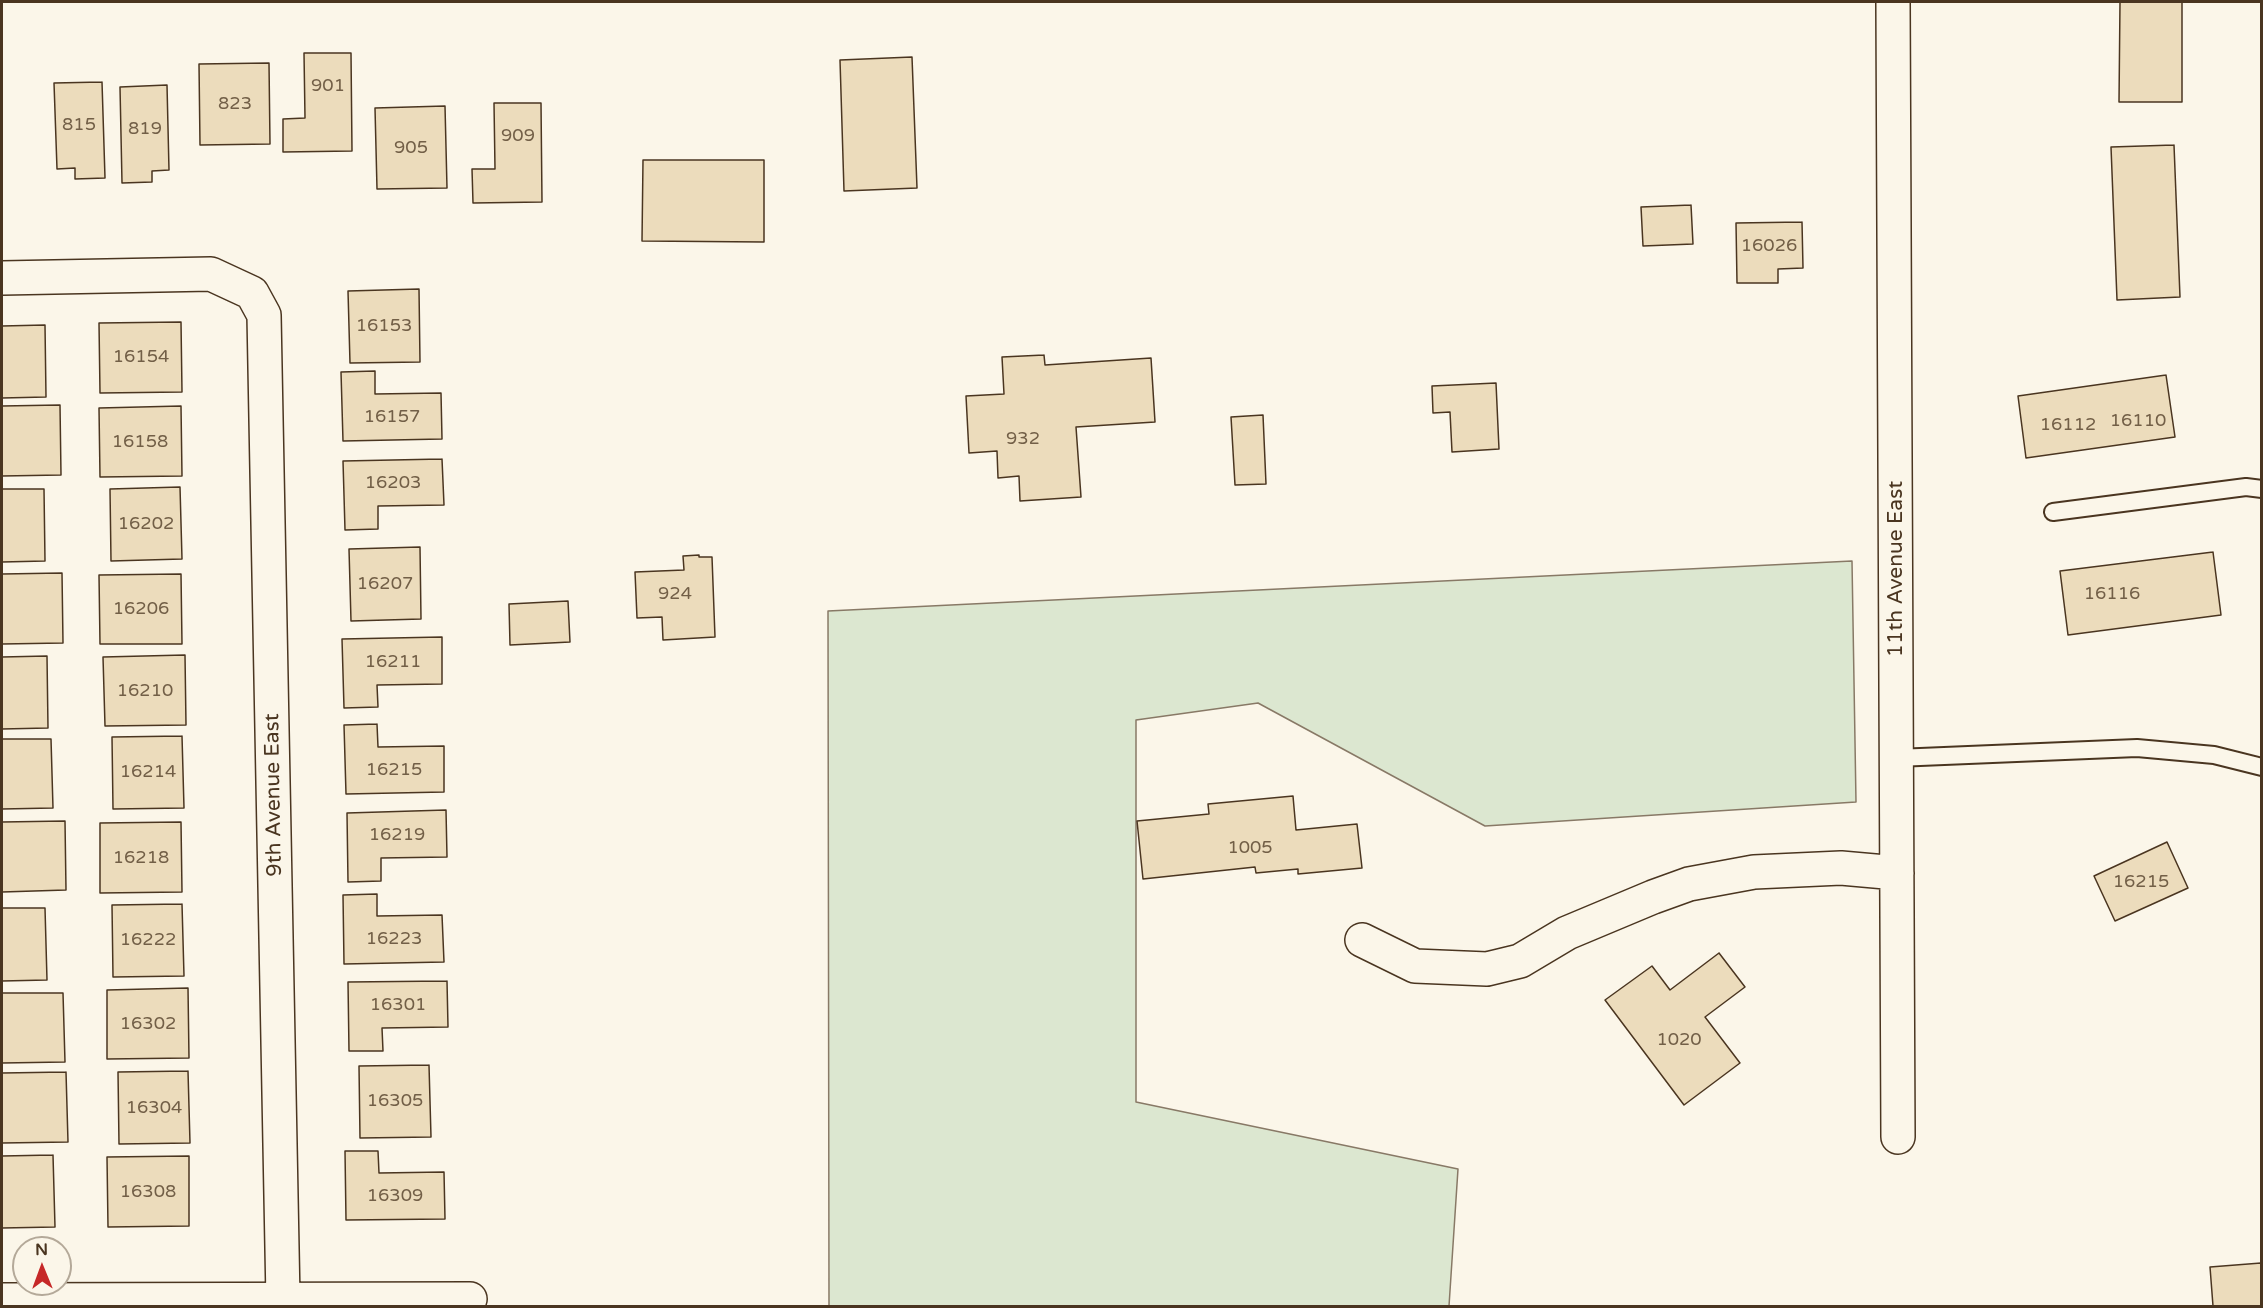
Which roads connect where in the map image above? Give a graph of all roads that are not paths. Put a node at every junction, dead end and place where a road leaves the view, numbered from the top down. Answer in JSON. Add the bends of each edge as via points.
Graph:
{"nodes":[{"id":1,"x":1893,"y":2,"type":"edge"},
{"id":2,"x":2,"y":278,"type":"edge"},
{"id":3,"x":2262,"y":489,"type":"edge"},
{"id":4,"x":2053,"y":512,"type":"dead end"},
{"id":5,"x":1896,"y":758,"type":"junction"},
{"id":6,"x":2262,"y":767,"type":"edge"},
{"id":7,"x":1897,"y":873,"type":"junction"},
{"id":8,"x":1362,"y":940,"type":"dead end"},
{"id":9,"x":1898,"y":1137,"type":"dead end"},
{"id":10,"x":470,"y":1299,"type":"dead end"},
{"id":11,"x":2,"y":1300,"type":"edge"},
{"id":12,"x":283,"y":1300,"type":"junction"}],
"edges":[{"from":1,"to":5,"type":"street","name":"11th Avenue East"},
{"from":2,"to":12,"type":"street","name":"9th Avenue East","via":[[211,274],[252,293],[264,315]]},
{"from":3,"to":4,"type":"lane","via":[[2246,487]]},
{"from":5,"to":6,"type":"lane","via":[[2137,748],[2214,755]]},
{"from":5,"to":7,"type":"street","name":"11th Avenue East"},
{"from":7,"to":8,"type":"street","via":[[1841,868],[1754,872],[1689,884],[1568,933],[1520,961],[1487,969],[1415,966]]},
{"from":7,"to":9,"type":"street","name":"11th Avenue East"},
{"from":10,"to":12,"type":"street"},
{"from":11,"to":12,"type":"street"}]}
